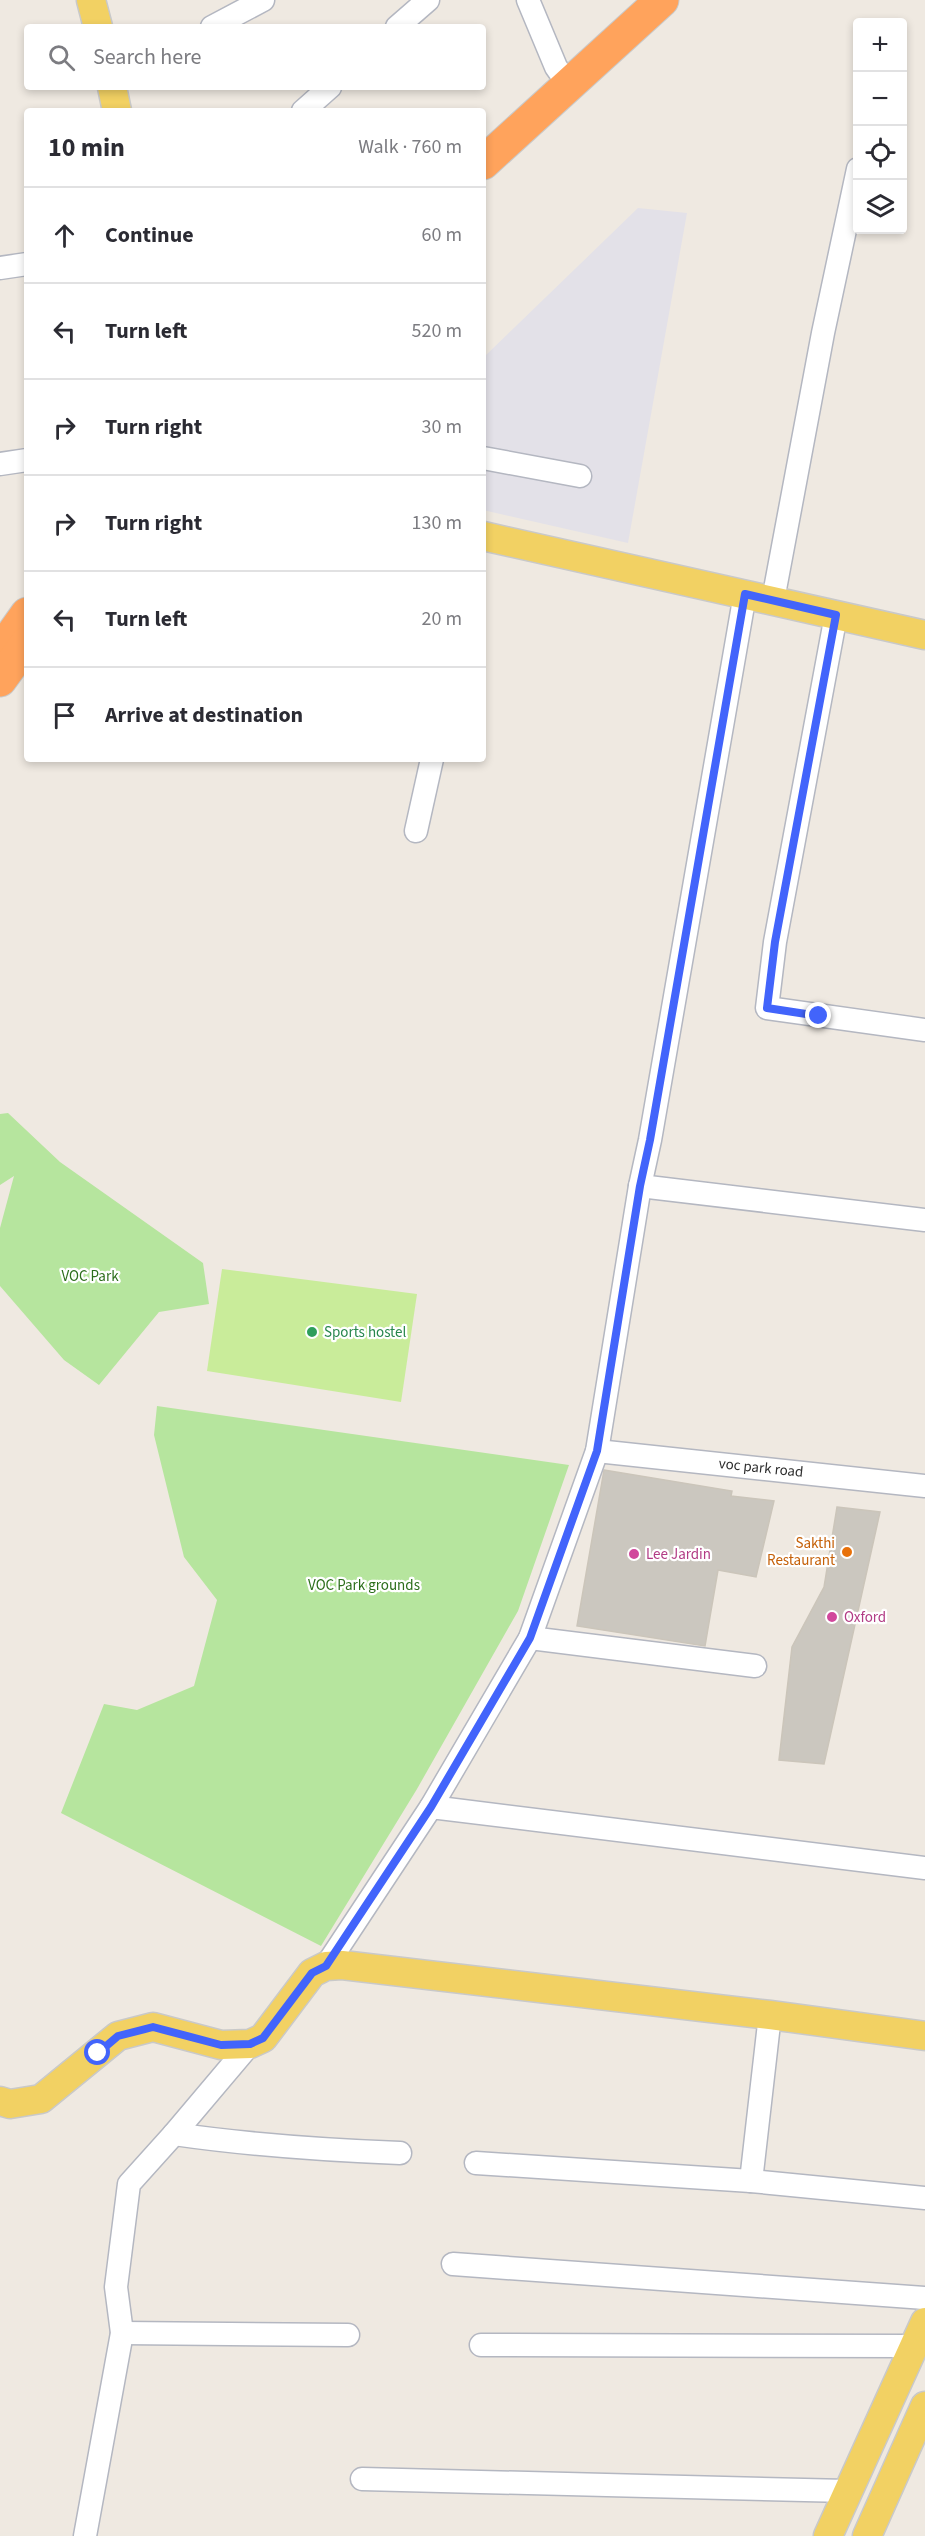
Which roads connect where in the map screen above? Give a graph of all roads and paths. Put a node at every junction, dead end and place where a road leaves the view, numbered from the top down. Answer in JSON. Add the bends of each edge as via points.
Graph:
{"nodes":[{"id":1,"x":91,"y":0,"type":"edge"},
{"id":2,"x":262,"y":0,"type":"edge"},
{"id":3,"x":428,"y":0,"type":"edge"},
{"id":4,"x":528,"y":0,"type":"edge"},
{"id":5,"x":633,"y":0,"type":"edge"},
{"id":6,"x":662,"y":0,"type":"edge"},
{"id":7,"x":97,"y":24,"type":"edge"},
{"id":8,"x":218,"y":24,"type":"edge"},
{"id":9,"x":400,"y":24,"type":"edge"},
{"id":10,"x":562,"y":76,"type":"junction"},
{"id":11,"x":113,"y":90,"type":"edge"},
{"id":12,"x":327,"y":90,"type":"edge"},
{"id":13,"x":116,"y":108,"type":"edge"},
{"id":14,"x":306,"y":108,"type":"edge"},
{"id":15,"x":486,"y":135,"type":"edge"},
{"id":16,"x":486,"y":160,"type":"edge"},
{"id":17,"x":856,"y":180,"type":"edge"},
{"id":18,"x":24,"y":264,"type":"edge"},
{"id":19,"x":0,"y":268,"type":"edge"},
{"id":20,"x":486,"y":459,"type":"edge"},
{"id":21,"x":24,"y":460,"type":"edge"},
{"id":22,"x":0,"y":464,"type":"edge"},
{"id":23,"x":580,"y":476,"type":"dead end"},
{"id":24,"x":486,"y":537,"type":"edge"},
{"id":25,"x":745,"y":594,"type":"junction"},
{"id":26,"x":773,"y":600,"type":"junction"},
{"id":27,"x":836,"y":615,"type":"junction"},
{"id":28,"x":24,"y":618,"type":"edge"},
{"id":29,"x":925,"y":635,"type":"edge"},
{"id":30,"x":24,"y":647,"type":"edge"},
{"id":31,"x":0,"y":652,"type":"edge"},
{"id":32,"x":0,"y":680,"type":"edge"},
{"id":33,"x":431,"y":762,"type":"edge"},
{"id":34,"x":416,"y":831,"type":"dead end"},
{"id":35,"x":925,"y":1030,"type":"edge"},
{"id":36,"x":640,"y":1186,"type":"junction"},
{"id":37,"x":925,"y":1220,"type":"edge"},
{"id":38,"x":597,"y":1451,"type":"junction"},
{"id":39,"x":925,"y":1486,"type":"edge"},
{"id":40,"x":530,"y":1638,"type":"junction"},
{"id":41,"x":755,"y":1666,"type":"dead end"},
{"id":42,"x":431,"y":1807,"type":"junction"},
{"id":43,"x":925,"y":1868,"type":"edge"},
{"id":44,"x":326,"y":1966,"type":"junction"},
{"id":45,"x":770,"y":2015,"type":"junction"},
{"id":46,"x":925,"y":2036,"type":"edge"},
{"id":47,"x":250,"y":2044,"type":"junction"},
{"id":48,"x":0,"y":2101,"type":"edge"},
{"id":49,"x":174,"y":2134,"type":"junction"},
{"id":50,"x":400,"y":2153,"type":"dead end"},
{"id":51,"x":476,"y":2163,"type":"dead end"},
{"id":52,"x":752,"y":2181,"type":"junction"},
{"id":53,"x":925,"y":2198,"type":"edge"},
{"id":54,"x":453,"y":2264,"type":"dead end"},
{"id":55,"x":925,"y":2298,"type":"edge"},
{"id":56,"x":122,"y":2333,"type":"junction"},
{"id":57,"x":919,"y":2334,"type":"edge"},
{"id":58,"x":348,"y":2335,"type":"dead end"},
{"id":59,"x":481,"y":2345,"type":"dead end"},
{"id":60,"x":924,"y":2411,"type":"edge"},
{"id":61,"x":362,"y":2479,"type":"dead end"},
{"id":62,"x":847,"y":2491,"type":"junction"},
{"id":63,"x":85,"y":2536,"type":"edge"},
{"id":64,"x":828,"y":2536,"type":"edge"},
{"id":65,"x":867,"y":2536,"type":"edge"}],
"edges":[{"from":1,"to":7,"type":"main road"},
{"from":2,"to":8,"type":"street"},
{"from":3,"to":9,"type":"street"},
{"from":4,"to":10,"type":"street"},
{"from":5,"to":10,"type":"highway"},
{"from":6,"to":10,"type":"highway"},
{"from":10,"to":15,"type":"highway"},
{"from":10,"to":16,"type":"highway"},
{"from":11,"to":13,"type":"main road"},
{"from":12,"to":14,"type":"street"},
{"from":17,"to":26,"type":"street"},
{"from":18,"to":19,"type":"street"},
{"from":20,"to":23,"type":"street"},
{"from":21,"to":22,"type":"street"},
{"from":24,"to":25,"type":"main road"},
{"from":25,"to":26,"type":"main road"},
{"from":25,"to":36,"type":"street"},
{"from":26,"to":27,"type":"main road"},
{"from":27,"to":29,"type":"main road"},
{"from":27,"to":35,"type":"street","via":[[775,942],[767,1008]]},
{"from":28,"to":31,"type":"highway"},
{"from":30,"to":32,"type":"highway"},
{"from":33,"to":34,"type":"street"},
{"from":36,"to":37,"type":"street"},
{"from":36,"to":38,"type":"street"},
{"from":38,"to":39,"type":"street","name":"voc park road"},
{"from":38,"to":40,"type":"street"},
{"from":40,"to":41,"type":"street"},
{"from":40,"to":42,"type":"street"},
{"from":42,"to":43,"type":"street"},
{"from":42,"to":44,"type":"street"},
{"from":44,"to":45,"type":"main road"},
{"from":44,"to":47,"type":"main road","via":[[312,1973],[263,2038]]},
{"from":45,"to":46,"type":"main road"},
{"from":45,"to":52,"type":"street"},
{"from":47,"to":48,"type":"main road","via":[[221,2045],[153,2027],[118,2036],[41,2099],[10,2104]]},
{"from":47,"to":49,"type":"street"},
{"from":49,"to":50,"type":"street","via":[[327,2151]]},
{"from":49,"to":56,"type":"street","via":[[129,2184],[116,2287]]},
{"from":51,"to":52,"type":"street"},
{"from":52,"to":53,"type":"street"},
{"from":54,"to":55,"type":"street"},
{"from":56,"to":58,"type":"street"},
{"from":56,"to":63,"type":"street"},
{"from":57,"to":59,"type":"street"},
{"from":57,"to":62,"type":"main road"},
{"from":60,"to":65,"type":"main road"},
{"from":61,"to":62,"type":"street"},
{"from":62,"to":64,"type":"main road"}]}
